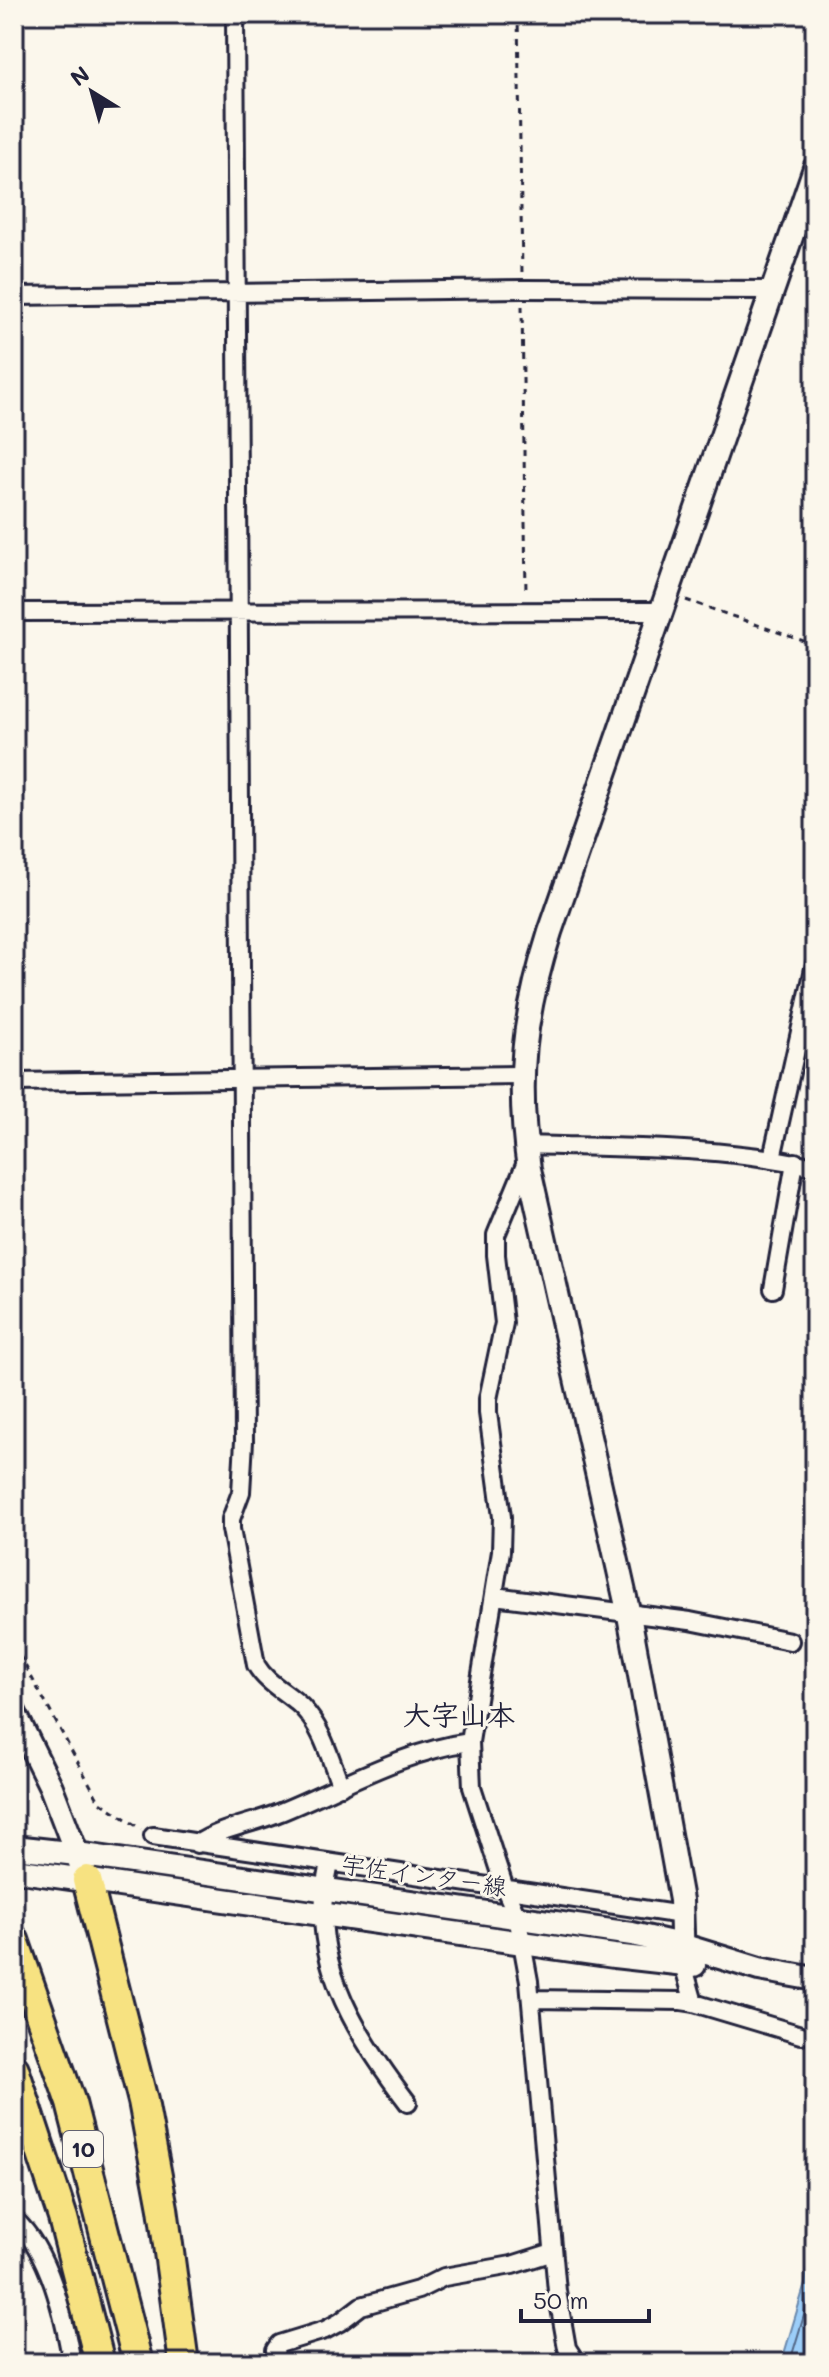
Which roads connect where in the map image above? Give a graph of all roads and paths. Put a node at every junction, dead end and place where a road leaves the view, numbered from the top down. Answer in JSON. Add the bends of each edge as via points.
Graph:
{"nodes":[{"id":1,"x":235,"y":14,"type":"edge"},
{"id":2,"x":518,"y":14,"type":"edge"},
{"id":3,"x":815,"y":168,"type":"edge"},
{"id":4,"x":522,"y":289,"type":"junction"},
{"id":5,"x":773,"y":290,"type":"junction"},
{"id":6,"x":236,"y":293,"type":"junction"},
{"id":7,"x":14,"y":296,"type":"edge"},
{"id":8,"x":665,"y":602,"type":"junction"},
{"id":9,"x":238,"y":611,"type":"junction"},
{"id":10,"x":526,"y":611,"type":"junction"},
{"id":11,"x":14,"y":612,"type":"edge"},
{"id":12,"x":815,"y":645,"type":"edge"},
{"id":13,"x":815,"y":964,"type":"edge"},
{"id":14,"x":522,"y":1075,"type":"junction"},
{"id":15,"x":242,"y":1078,"type":"junction"},
{"id":16,"x":14,"y":1082,"type":"edge"},
{"id":17,"x":526,"y":1152,"type":"junction"},
{"id":18,"x":772,"y":1158,"type":"junction"},
{"id":19,"x":795,"y":1162,"type":"junction"},
{"id":20,"x":815,"y":1167,"type":"edge"},
{"id":21,"x":773,"y":1289,"type":"dead end"},
{"id":22,"x":494,"y":1596,"type":"junction"},
{"id":23,"x":629,"y":1615,"type":"junction"},
{"id":24,"x":790,"y":1641,"type":"dead end"},
{"id":25,"x":14,"y":1645,"type":"edge"},
{"id":26,"x":14,"y":1712,"type":"edge"},
{"id":27,"x":470,"y":1742,"type":"junction"},
{"id":28,"x":341,"y":1786,"type":"junction"},
{"id":29,"x":153,"y":1836,"type":"joint"},
{"id":30,"x":197,"y":1844,"type":"junction"},
{"id":31,"x":14,"y":1847,"type":"edge"},
{"id":32,"x":330,"y":1863,"type":"junction"},
{"id":33,"x":82,"y":1867,"type":"junction"},
{"id":34,"x":14,"y":1870,"type":"edge"},
{"id":35,"x":325,"y":1889,"type":"junction"},
{"id":36,"x":505,"y":1889,"type":"junction"},
{"id":37,"x":323,"y":1912,"type":"junction"},
{"id":38,"x":682,"y":1915,"type":"junction"},
{"id":39,"x":517,"y":1916,"type":"junction"},
{"id":40,"x":14,"y":1940,"type":"edge"},
{"id":41,"x":521,"y":1942,"type":"junction"},
{"id":42,"x":682,"y":1954,"type":"junction"},
{"id":43,"x":809,"y":1978,"type":"edge"},
{"id":44,"x":532,"y":1999,"type":"junction"},
{"id":45,"x":694,"y":2003,"type":"junction"},
{"id":46,"x":801,"y":2035,"type":"dead end"},
{"id":47,"x":14,"y":2069,"type":"edge"},
{"id":48,"x":408,"y":2103,"type":"dead end"},
{"id":49,"x":14,"y":2219,"type":"edge"},
{"id":50,"x":553,"y":2252,"type":"junction"},
{"id":51,"x":72,"y":2363,"type":"edge"},
{"id":52,"x":100,"y":2363,"type":"edge"},
{"id":53,"x":138,"y":2363,"type":"edge"},
{"id":54,"x":184,"y":2363,"type":"edge"},
{"id":55,"x":276,"y":2363,"type":"edge"},
{"id":56,"x":577,"y":2363,"type":"edge"}],
"edges":[{"from":1,"to":6,"type":"street"},
{"from":2,"to":4,"type":"path"},
{"from":3,"to":5,"type":"street"},
{"from":4,"to":5,"type":"street"},
{"from":4,"to":6,"type":"street"},
{"from":4,"to":10,"type":"path"},
{"from":5,"to":8,"type":"street"},
{"from":6,"to":7,"type":"street"},
{"from":6,"to":9,"type":"street"},
{"from":8,"to":10,"type":"street"},
{"from":8,"to":12,"type":"path"},
{"from":8,"to":14,"type":"street","via":[[538,972]]},
{"from":9,"to":10,"type":"street"},
{"from":9,"to":11,"type":"street"},
{"from":9,"to":15,"type":"street"},
{"from":13,"to":18,"type":"street"},
{"from":14,"to":15,"type":"street"},
{"from":14,"to":17,"type":"street"},
{"from":15,"to":16,"type":"street"},
{"from":15,"to":28,"type":"street","via":[[244,1441],[241,1492],[231,1529],[256,1665],[313,1720]]},
{"from":17,"to":18,"type":"street","via":[[654,1149]]},
{"from":17,"to":22,"type":"street","via":[[495,1244],[505,1313],[488,1399],[503,1530]]},
{"from":17,"to":23,"type":"street"},
{"from":18,"to":19,"type":"street"},
{"from":19,"to":20,"type":"street"},
{"from":19,"to":21,"type":"street"},
{"from":22,"to":23,"type":"street"},
{"from":22,"to":27,"type":"street"},
{"from":23,"to":24,"type":"street"},
{"from":23,"to":38,"type":"street"},
{"from":25,"to":29,"type":"path","via":[[99,1801]]},
{"from":26,"to":33,"type":"street"},
{"from":27,"to":28,"type":"street","via":[[412,1757]]},
{"from":27,"to":36,"type":"street","via":[[472,1787]]},
{"from":28,"to":30,"type":"street"},
{"from":29,"to":30,"type":"street"},
{"from":30,"to":32,"type":"street"},
{"from":31,"to":33,"type":"street","name":"宇佐インター線"},
{"from":32,"to":35,"type":"street"},
{"from":32,"to":36,"type":"street"},
{"from":33,"to":34,"type":"street","name":"宇佐インター線"},
{"from":33,"to":35,"type":"street","name":"宇佐インター線"},
{"from":33,"to":37,"type":"street","name":"宇佐インター線"},
{"from":33,"to":54,"type":"highway","via":[[143,2101]]},
{"from":35,"to":37,"type":"street"},
{"from":35,"to":39,"type":"street","name":"宇佐インター線"},
{"from":36,"to":38,"type":"street"},
{"from":36,"to":39,"type":"street"},
{"from":37,"to":41,"type":"street","name":"宇佐インター線"},
{"from":37,"to":48,"type":"street","via":[[328,1961],[345,2007]]},
{"from":38,"to":42,"type":"street"},
{"from":39,"to":41,"type":"street"},
{"from":39,"to":42,"type":"street","name":"宇佐インター線","via":[[632,1934]]},
{"from":40,"to":53,"type":"highway","number":"10","via":[[71,2103]]},
{"from":41,"to":42,"type":"street","name":"宇佐インター線"},
{"from":41,"to":44,"type":"street"},
{"from":42,"to":43,"type":"street","name":"宇佐インター線"},
{"from":42,"to":45,"type":"street"},
{"from":44,"to":45,"type":"street"},
{"from":44,"to":50,"type":"street"},
{"from":45,"to":46,"type":"street"},
{"from":47,"to":52,"type":"highway","via":[[63,2218]]},
{"from":49,"to":51,"type":"street","via":[[43,2259]]},
{"from":50,"to":55,"type":"street","via":[[444,2277],[361,2306],[325,2330],[279,2344]]},
{"from":50,"to":56,"type":"street","via":[[567,2348]]}]}
